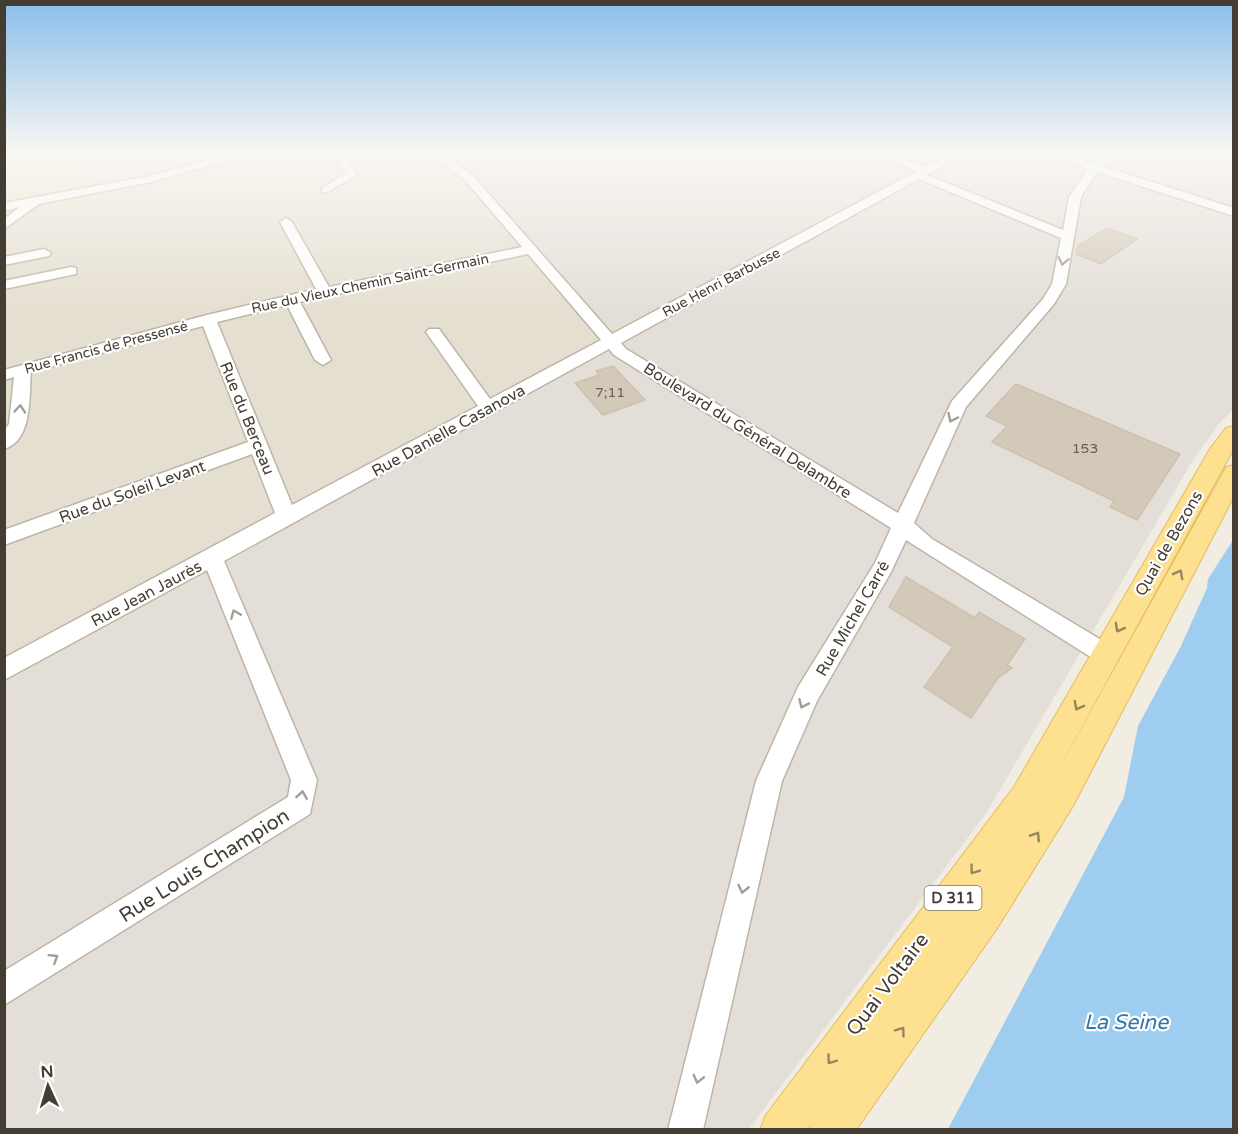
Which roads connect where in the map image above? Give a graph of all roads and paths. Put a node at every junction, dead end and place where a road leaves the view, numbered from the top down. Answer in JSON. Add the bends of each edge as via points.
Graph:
{"nodes":[{"id":1,"x":38,"y":206,"type":"edge"},
{"id":2,"x":494,"y":206,"type":"edge"},
{"id":3,"x":861,"y":206,"type":"edge"},
{"id":4,"x":998,"y":206,"type":"edge"},
{"id":5,"x":1074,"y":206,"type":"edge"},
{"id":6,"x":1214,"y":206,"type":"edge"},
{"id":7,"x":1233,"y":212,"type":"edge"},
{"id":8,"x":286,"y":222,"type":"dead end"},
{"id":9,"x":4,"y":225,"type":"edge"},
{"id":10,"x":1069,"y":237,"type":"junction"},
{"id":11,"x":532,"y":249,"type":"junction"},
{"id":12,"x":45,"y":253,"type":"dead end"},
{"id":13,"x":4,"y":261,"type":"edge"},
{"id":14,"x":71,"y":271,"type":"dead end"},
{"id":15,"x":4,"y":285,"type":"edge"},
{"id":16,"x":324,"y":291,"type":"junction"},
{"id":17,"x":291,"y":299,"type":"junction"},
{"id":18,"x":208,"y":319,"type":"junction"},
{"id":19,"x":434,"y":332,"type":"dead end"},
{"id":20,"x":610,"y":342,"type":"junction"},
{"id":21,"x":323,"y":360,"type":"dead end"},
{"id":22,"x":23,"y":370,"type":"junction"},
{"id":23,"x":4,"y":375,"type":"edge"},
{"id":24,"x":488,"y":408,"type":"junction"},
{"id":25,"x":1233,"y":433,"type":"edge"},
{"id":26,"x":4,"y":443,"type":"edge"},
{"id":27,"x":259,"y":445,"type":"junction"},
{"id":28,"x":1233,"y":473,"type":"edge"},
{"id":29,"x":287,"y":518,"type":"junction"},
{"id":30,"x":902,"y":525,"type":"junction"},
{"id":31,"x":4,"y":538,"type":"edge"},
{"id":32,"x":212,"y":557,"type":"junction"},
{"id":33,"x":1125,"y":662,"type":"junction"},
{"id":34,"x":4,"y":670,"type":"edge"},
{"id":35,"x":4,"y":989,"type":"edge"},
{"id":36,"x":686,"y":1130,"type":"edge"},
{"id":37,"x":781,"y":1130,"type":"edge"},
{"id":38,"x":830,"y":1130,"type":"edge"}],
"edges":[{"from":1,"to":9,"type":"street"},
{"from":2,"to":11,"type":"street","name":"Boulevard du Général Delambre"},
{"from":3,"to":20,"type":"street","name":"Rue Henri Barbusse"},
{"from":4,"to":10,"type":"street"},
{"from":5,"to":10,"type":"street","name":"Rue Michel Carré"},
{"from":6,"to":7,"type":"street"},
{"from":8,"to":16,"type":"street"},
{"from":10,"to":30,"type":"street","name":"Rue Michel Carré","one_way":true,"via":[[1059,284],[1049,302],[958,405]]},
{"from":11,"to":16,"type":"street","name":"Rue du Vieux Chemin Saint-Germain"},
{"from":11,"to":20,"type":"street","name":"Boulevard du Général Delambre"},
{"from":12,"to":13,"type":"street"},
{"from":14,"to":15,"type":"street"},
{"from":16,"to":17,"type":"street","name":"Rue du Vieux Chemin Saint-Germain"},
{"from":17,"to":18,"type":"street","name":"Rue du Vieux Chemin Saint-Germain"},
{"from":17,"to":21,"type":"street"},
{"from":18,"to":22,"type":"street","name":"Rue Francis de Pressensé"},
{"from":18,"to":27,"type":"street","name":"Rue du Berceau"},
{"from":19,"to":24,"type":"street"},
{"from":20,"to":24,"type":"street","name":"Rue Danielle Casanova"},
{"from":20,"to":30,"type":"street","name":"Boulevard du Général Delambre","via":[[620,352]]},
{"from":22,"to":23,"type":"street","name":"Rue Francis de Pressensé"},
{"from":26,"to":22,"type":"street","one_way":true,"via":[[18,425]]},
{"from":24,"to":29,"type":"street","name":"Rue Danielle Casanova"},
{"from":25,"to":33,"type":"main road","name":"Quai de Bezons","number":"D 311","one_way":true,"via":[[1221,448]]},
{"from":27,"to":29,"type":"street","name":"Rue du Berceau"},
{"from":27,"to":31,"type":"street","name":"Rue du Soleil Levant"},
{"from":33,"to":28,"type":"main road","name":"Quai de Bezons","number":"D 311","one_way":true},
{"from":29,"to":32,"type":"street","name":"Rue Jean Jaurès"},
{"from":30,"to":33,"type":"street","name":"Boulevard du Général Delambre","via":[[925,544]]},
{"from":30,"to":36,"type":"street","name":"Rue Michel Carré","one_way":true,"via":[[884,566],[807,695],[769,781]]},
{"from":32,"to":34,"type":"street","name":"Rue Jean Jaurès"},
{"from":35,"to":32,"type":"street","name":"Rue Louis Champion","one_way":true,"via":[[300,805],[304,780]]},
{"from":33,"to":37,"type":"main road","name":"Quai Voltaire","number":"D 311","one_way":true,"via":[[1078,707],[1025,798]]},
{"from":38,"to":33,"type":"main road","number":"D 311","one_way":true,"via":[[983,917],[1062,795]]}]}
